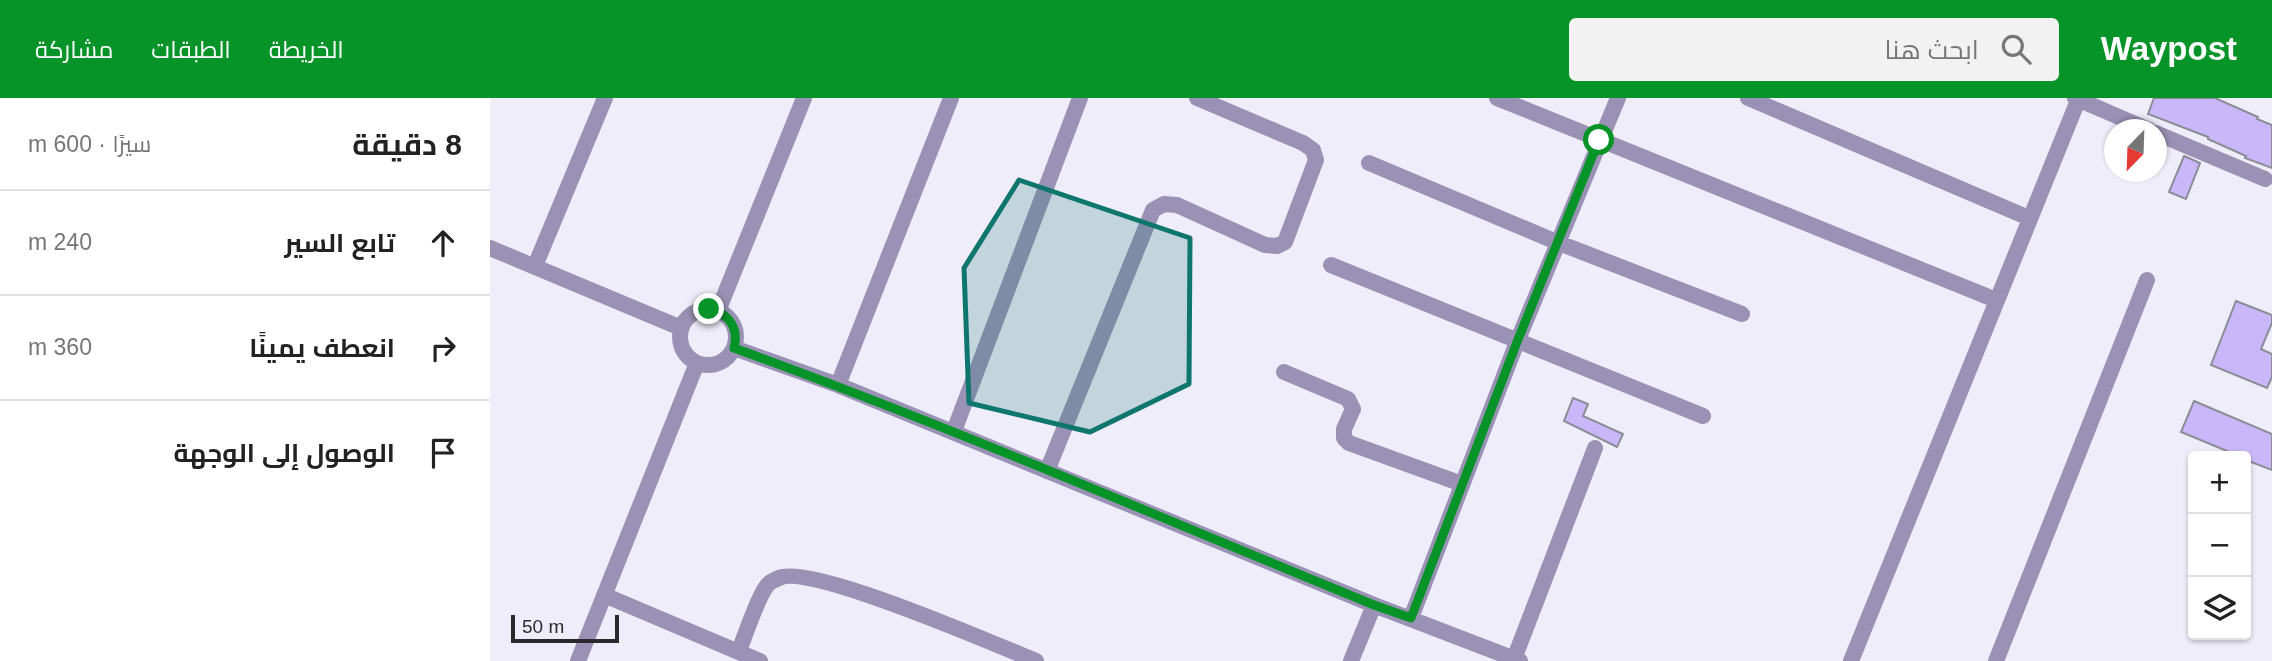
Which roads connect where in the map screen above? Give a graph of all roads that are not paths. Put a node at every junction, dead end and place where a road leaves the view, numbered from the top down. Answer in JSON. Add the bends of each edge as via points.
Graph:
{"nodes":[{"id":1,"x":605,"y":98,"type":"edge"},
{"id":2,"x":804,"y":98,"type":"edge"},
{"id":3,"x":950,"y":98,"type":"edge"},
{"id":4,"x":1080,"y":98,"type":"edge"},
{"id":5,"x":1197,"y":98,"type":"edge"},
{"id":6,"x":1497,"y":98,"type":"edge"},
{"id":7,"x":1618,"y":98,"type":"edge"},
{"id":8,"x":1748,"y":98,"type":"edge"},
{"id":9,"x":2077,"y":99,"type":"edge"},
{"id":10,"x":2123,"y":119,"type":"edge"},
{"id":11,"x":2167,"y":137,"type":"edge"},
{"id":12,"x":1599,"y":140,"type":"junction"},
{"id":13,"x":1369,"y":163,"type":"dead end"},
{"id":14,"x":2265,"y":179,"type":"dead end"},
{"id":15,"x":2029,"y":218,"type":"junction"},
{"id":16,"x":1559,"y":243,"type":"junction"},
{"id":17,"x":490,"y":248,"type":"edge"},
{"id":18,"x":1331,"y":265,"type":"dead end"},
{"id":19,"x":535,"y":266,"type":"junction"},
{"id":20,"x":2147,"y":280,"type":"dead end"},
{"id":21,"x":1996,"y":300,"type":"junction"},
{"id":22,"x":718,"y":311,"type":"junction"},
{"id":23,"x":1742,"y":314,"type":"dead end"},
{"id":24,"x":681,"y":328,"type":"junction"},
{"id":25,"x":1517,"y":342,"type":"junction"},
{"id":26,"x":734,"y":348,"type":"junction"},
{"id":27,"x":697,"y":363,"type":"junction"},
{"id":28,"x":1284,"y":372,"type":"dead end"},
{"id":29,"x":838,"y":385,"type":"junction"},
{"id":30,"x":1703,"y":416,"type":"dead end"},
{"id":31,"x":954,"y":431,"type":"junction"},
{"id":32,"x":1595,"y":448,"type":"dead end"},
{"id":33,"x":1047,"y":471,"type":"junction"},
{"id":34,"x":1462,"y":484,"type":"junction"},
{"id":35,"x":604,"y":595,"type":"junction"},
{"id":36,"x":1374,"y":605,"type":"junction"},
{"id":37,"x":1411,"y":618,"type":"junction"},
{"id":38,"x":739,"y":651,"type":"junction"},
{"id":39,"x":1517,"y":660,"type":"edge"},
{"id":40,"x":578,"y":661,"type":"edge"},
{"id":41,"x":760,"y":661,"type":"edge"},
{"id":42,"x":1036,"y":661,"type":"edge"},
{"id":43,"x":1351,"y":661,"type":"edge"},
{"id":44,"x":1851,"y":661,"type":"edge"},
{"id":45,"x":1996,"y":661,"type":"edge"}],
"edges":[{"from":1,"to":19,"type":"street"},
{"from":2,"to":22,"type":"street"},
{"from":3,"to":29,"type":"street"},
{"from":4,"to":31,"type":"street"},
{"from":5,"to":33,"type":"street","via":[[1313,150],[1316,160],[1285,242],[1265,245],[1177,205],[1164,204],[1153,210]]},
{"from":6,"to":12,"type":"street"},
{"from":7,"to":12,"type":"street"},
{"from":8,"to":15,"type":"street"},
{"from":9,"to":10,"type":"street"},
{"from":9,"to":15,"type":"street"},
{"from":11,"to":14,"type":"street"},
{"from":12,"to":16,"type":"street"},
{"from":12,"to":21,"type":"street"},
{"from":13,"to":16,"type":"street"},
{"from":15,"to":21,"type":"street"},
{"from":16,"to":23,"type":"street"},
{"from":16,"to":25,"type":"street"},
{"from":17,"to":19,"type":"street"},
{"from":18,"to":25,"type":"street"},
{"from":19,"to":24,"type":"street"},
{"from":20,"to":45,"type":"street"},
{"from":21,"to":44,"type":"street"},
{"from":22,"to":24,"type":"street","via":[[692,313]]},
{"from":22,"to":26,"type":"street","via":[[735,330]]},
{"from":24,"to":27,"type":"street","via":[[684,352]]},
{"from":25,"to":30,"type":"street"},
{"from":25,"to":34,"type":"street"},
{"from":26,"to":27,"type":"street","via":[[723,361]]},
{"from":26,"to":29,"type":"street"},
{"from":27,"to":35,"type":"street"},
{"from":28,"to":34,"type":"street","via":[[1348,399],[1353,408],[1344,438],[1349,443]]},
{"from":29,"to":31,"type":"street"},
{"from":31,"to":33,"type":"street"},
{"from":32,"to":39,"type":"street"},
{"from":33,"to":36,"type":"street"},
{"from":34,"to":37,"type":"street"},
{"from":35,"to":38,"type":"street"},
{"from":35,"to":40,"type":"street"},
{"from":36,"to":37,"type":"street"},
{"from":36,"to":43,"type":"street"},
{"from":37,"to":39,"type":"street"},
{"from":38,"to":41,"type":"street"},
{"from":38,"to":42,"type":"street","via":[[765,587],[781,576],[792,576],[871,595]]}]}
